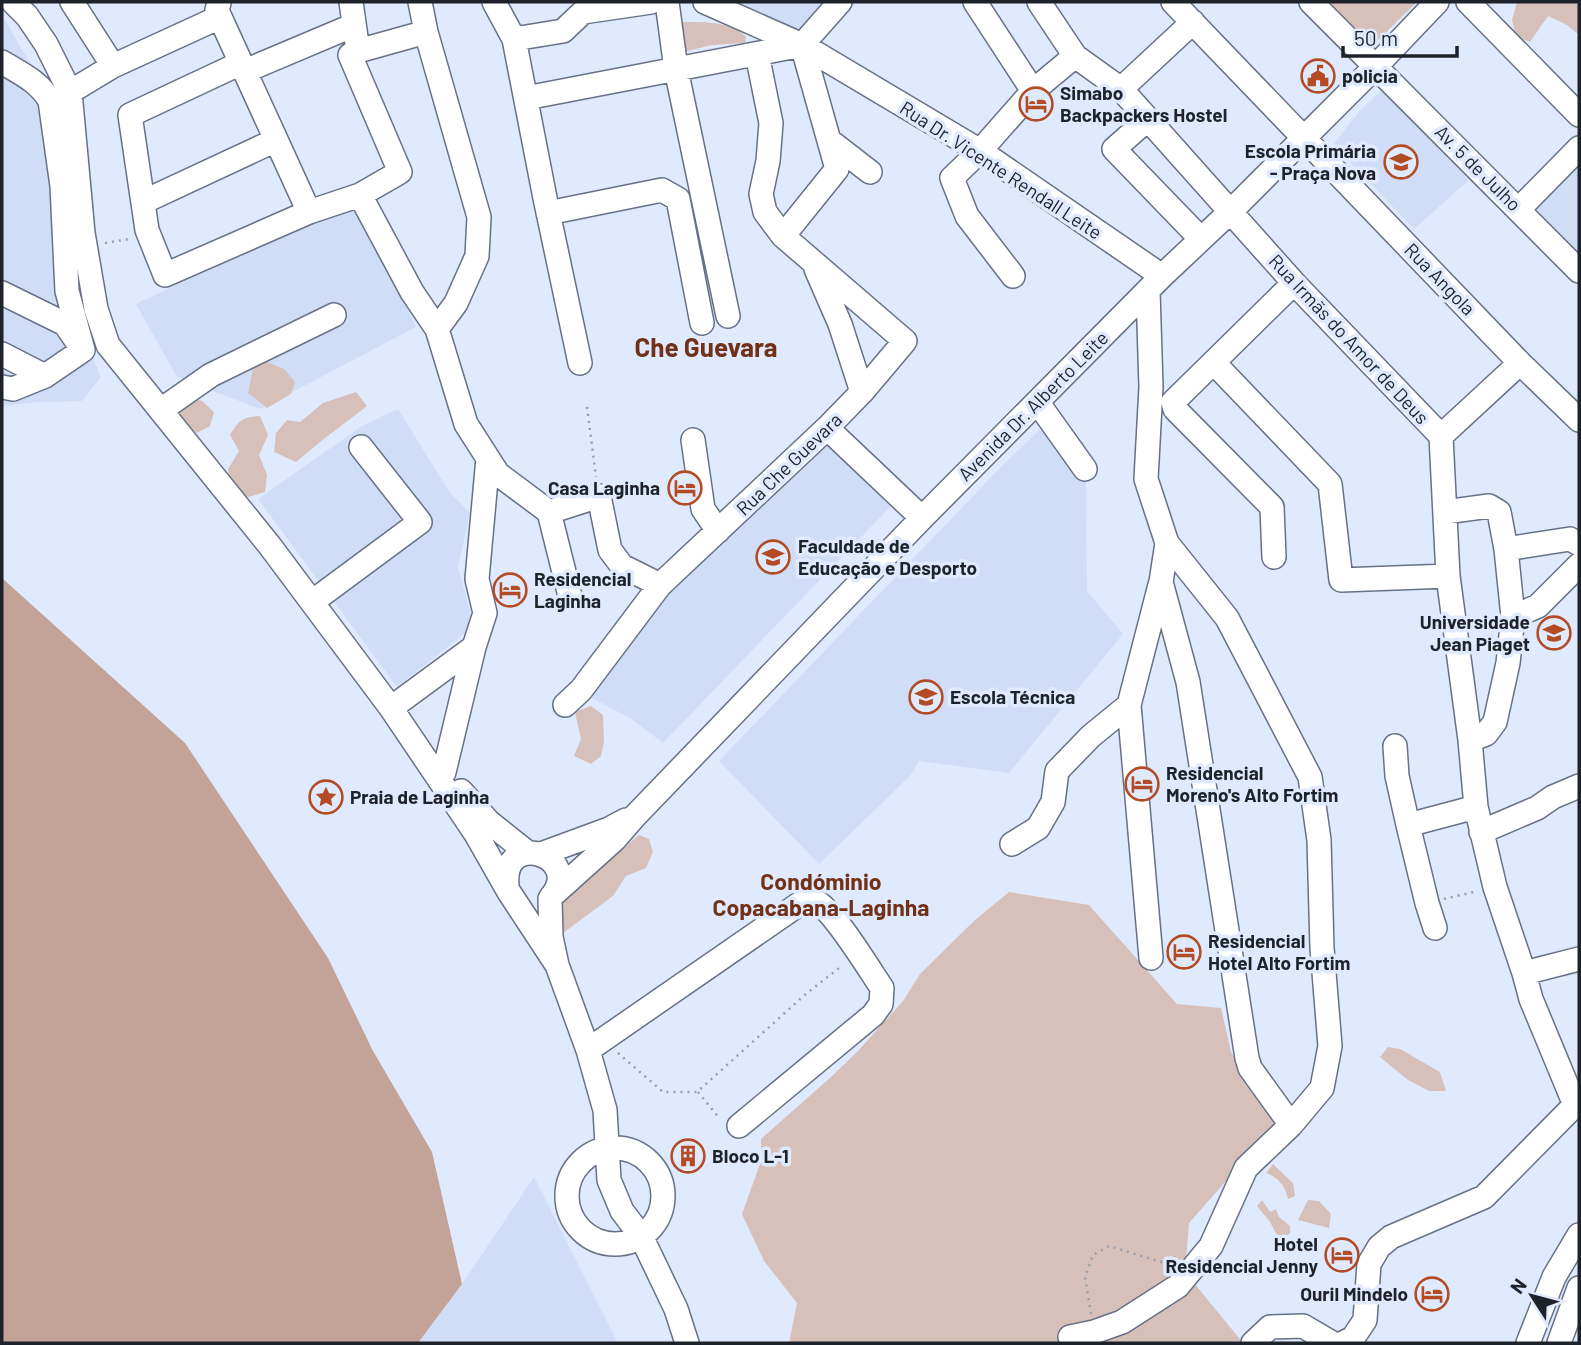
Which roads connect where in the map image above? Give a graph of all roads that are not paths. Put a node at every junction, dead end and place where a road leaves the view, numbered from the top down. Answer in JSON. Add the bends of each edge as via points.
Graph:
{"nodes":[{"id":1,"x":13,"y":2,"type":"edge"},
{"id":2,"x":72,"y":2,"type":"edge"},
{"id":3,"x":351,"y":2,"type":"edge"},
{"id":4,"x":420,"y":2,"type":"edge"},
{"id":5,"x":494,"y":2,"type":"edge"},
{"id":6,"x":651,"y":2,"type":"edge"},
{"id":7,"x":667,"y":2,"type":"edge"},
{"id":8,"x":705,"y":2,"type":"edge"},
{"id":9,"x":840,"y":2,"type":"edge"},
{"id":10,"x":975,"y":2,"type":"edge"},
{"id":11,"x":1039,"y":2,"type":"edge"},
{"id":12,"x":1173,"y":2,"type":"edge"},
{"id":13,"x":1312,"y":2,"type":"edge"},
{"id":14,"x":1437,"y":2,"type":"edge"},
{"id":15,"x":1468,"y":2,"type":"edge"},
{"id":16,"x":220,"y":7,"type":"edge"},
{"id":17,"x":1193,"y":22,"type":"junction"},
{"id":18,"x":354,"y":25,"type":"junction"},
{"id":19,"x":426,"y":32,"type":"junction"},
{"id":20,"x":513,"y":39,"type":"junction"},
{"id":21,"x":802,"y":45,"type":"junction"},
{"id":22,"x":358,"y":51,"type":"junction"},
{"id":23,"x":757,"y":54,"type":"junction"},
{"id":24,"x":1074,"y":56,"type":"junction"},
{"id":25,"x":2,"y":62,"type":"edge"},
{"id":26,"x":113,"y":66,"type":"junction"},
{"id":27,"x":1376,"y":66,"type":"junction"},
{"id":28,"x":243,"y":67,"type":"junction"},
{"id":29,"x":676,"y":69,"type":"junction"},
{"id":30,"x":1121,"y":89,"type":"junction"},
{"id":31,"x":1033,"y":91,"type":"junction"},
{"id":32,"x":70,"y":92,"type":"junction"},
{"id":33,"x":526,"y":98,"type":"junction"},
{"id":34,"x":1579,"y":115,"type":"edge"},
{"id":35,"x":1148,"y":118,"type":"junction"},
{"id":36,"x":1303,"y":137,"type":"junction"},
{"id":37,"x":276,"y":140,"type":"junction"},
{"id":38,"x":830,"y":141,"type":"junction"},
{"id":39,"x":1579,"y":148,"type":"edge"},
{"id":40,"x":980,"y":151,"type":"junction"},
{"id":41,"x":870,"y":172,"type":"dead end"},
{"id":42,"x":360,"y":195,"type":"junction"},
{"id":43,"x":143,"y":202,"type":"junction"},
{"id":44,"x":546,"y":206,"type":"junction"},
{"id":45,"x":1519,"y":209,"type":"junction"},
{"id":46,"x":1231,"y":211,"type":"junction"},
{"id":47,"x":309,"y":212,"type":"junction"},
{"id":48,"x":783,"y":236,"type":"junction"},
{"id":49,"x":1201,"y":239,"type":"junction"},
{"id":50,"x":814,"y":263,"type":"junction"},
{"id":51,"x":1579,"y":271,"type":"edge"},
{"id":52,"x":1013,"y":276,"type":"dead end"},
{"id":53,"x":1294,"y":283,"type":"junction"},
{"id":54,"x":1155,"y":284,"type":"junction"},
{"id":55,"x":2,"y":293,"type":"edge"},
{"id":56,"x":334,"y":315,"type":"dead end"},
{"id":57,"x":728,"y":316,"type":"dead end"},
{"id":58,"x":702,"y":323,"type":"dead end"},
{"id":59,"x":437,"y":329,"type":"junction"},
{"id":60,"x":108,"y":345,"type":"junction"},
{"id":61,"x":83,"y":350,"type":"junction"},
{"id":62,"x":2,"y":354,"type":"edge"},
{"id":63,"x":580,"y":363,"type":"dead end"},
{"id":64,"x":1214,"y":363,"type":"junction"},
{"id":65,"x":1520,"y":363,"type":"junction"},
{"id":66,"x":45,"y":376,"type":"junction"},
{"id":67,"x":2,"y":387,"type":"edge"},
{"id":68,"x":862,"y":392,"type":"junction"},
{"id":69,"x":1038,"y":403,"type":"junction"},
{"id":70,"x":161,"y":410,"type":"junction"},
{"id":71,"x":1579,"y":420,"type":"edge"},
{"id":72,"x":827,"y":428,"type":"junction"},
{"id":73,"x":1441,"y":436,"type":"junction"},
{"id":74,"x":693,"y":440,"type":"dead end"},
{"id":75,"x":361,"y":447,"type":"dead end"},
{"id":76,"x":488,"y":458,"type":"junction"},
{"id":77,"x":1085,"y":469,"type":"dead end"},
{"id":78,"x":549,"y":512,"type":"junction"},
{"id":79,"x":1445,"y":512,"type":"junction"},
{"id":80,"x":922,"y":518,"type":"junction"},
{"id":81,"x":718,"y":531,"type":"junction"},
{"id":82,"x":1167,"y":543,"type":"junction"},
{"id":83,"x":1579,"y":544,"type":"edge"},
{"id":84,"x":1506,"y":549,"type":"junction"},
{"id":85,"x":1274,"y":557,"type":"dead end"},
{"id":86,"x":1579,"y":565,"type":"edge"},
{"id":87,"x":1448,"y":576,"type":"junction"},
{"id":88,"x":1161,"y":582,"type":"junction"},
{"id":89,"x":660,"y":585,"type":"junction"},
{"id":90,"x":570,"y":596,"type":"dead end"},
{"id":91,"x":312,"y":602,"type":"junction"},
{"id":92,"x":1513,"y":617,"type":"junction"},
{"id":93,"x":474,"y":647,"type":"junction"},
{"id":94,"x":565,"y":705,"type":"dead end"},
{"id":95,"x":1129,"y":705,"type":"junction"},
{"id":96,"x":391,"y":708,"type":"junction"},
{"id":97,"x":1470,"y":740,"type":"junction"},
{"id":98,"x":1395,"y":746,"type":"dead end"},
{"id":99,"x":437,"y":768,"type":"junction"},
{"id":100,"x":1579,"y":786,"type":"edge"},
{"id":101,"x":1476,"y":807,"type":"junction"},
{"id":102,"x":635,"y":816,"type":"junction"},
{"id":103,"x":1409,"y":825,"type":"junction"},
{"id":104,"x":1481,"y":832,"type":"junction"},
{"id":105,"x":1012,"y":844,"type":"dead end"},
{"id":106,"x":534,"y":853,"type":"junction"},
{"id":107,"x":510,"y":892,"type":"junction"},
{"id":108,"x":553,"y":896,"type":"junction"},
{"id":109,"x":1435,"y":928,"type":"dead end"},
{"id":110,"x":1150,"y":958,"type":"dead end"},
{"id":111,"x":1579,"y":960,"type":"edge"},
{"id":112,"x":557,"y":965,"type":"junction"},
{"id":113,"x":1524,"y":973,"type":"junction"},
{"id":114,"x":587,"y":1050,"type":"junction"},
{"id":115,"x":1291,"y":1125,"type":"junction"},
{"id":116,"x":739,"y":1126,"type":"road end"},
{"id":117,"x":607,"y":1149,"type":"junction"},
{"id":118,"x":1579,"y":1235,"type":"edge"},
{"id":119,"x":641,"y":1236,"type":"junction"},
{"id":120,"x":1579,"y":1288,"type":"edge"},
{"id":121,"x":1070,"y":1337,"type":"dead end"},
{"id":122,"x":687,"y":1343,"type":"edge"},
{"id":123,"x":1252,"y":1343,"type":"edge"},
{"id":124,"x":1332,"y":1343,"type":"edge"},
{"id":125,"x":1343,"y":1343,"type":"edge"},
{"id":126,"x":1528,"y":1343,"type":"edge"},
{"id":127,"x":1559,"y":1343,"type":"edge"}],
"edges":[{"from":1,"to":32,"type":"street","via":[[46,44]]},
{"from":2,"to":26,"type":"street"},
{"from":3,"to":18,"type":"street"},
{"from":4,"to":19,"type":"street"},
{"from":5,"to":20,"type":"street"},
{"from":6,"to":20,"type":"street","via":[[583,12],[563,31]]},
{"from":7,"to":29,"type":"street"},
{"from":8,"to":21,"type":"street","name":"Rua Dr. Vicente Rendall Leite"},
{"from":9,"to":21,"type":"street"},
{"from":10,"to":31,"type":"street"},
{"from":11,"to":24,"type":"street"},
{"from":12,"to":17,"type":"street","name":"Rua Angola"},
{"from":13,"to":27,"type":"street","name":"Av. 5 de Julho"},
{"from":14,"to":27,"type":"street","name":"Avenida Dr. Alberto Leite"},
{"from":15,"to":34,"type":"street"},
{"from":16,"to":26,"type":"street"},
{"from":16,"to":28,"type":"street"},
{"from":17,"to":30,"type":"street"},
{"from":17,"to":36,"type":"street","name":"Rua Angola"},
{"from":18,"to":22,"type":"street"},
{"from":18,"to":28,"type":"street"},
{"from":19,"to":22,"type":"street"},
{"from":19,"to":59,"type":"street","via":[[479,217],[477,257],[456,303]]},
{"from":20,"to":33,"type":"street"},
{"from":21,"to":23,"type":"street"},
{"from":21,"to":38,"type":"street"},
{"from":21,"to":40,"type":"street","name":"Rua Dr. Vicente Rendall Leite"},
{"from":22,"to":42,"type":"street","via":[[350,55],[400,172]]},
{"from":23,"to":29,"type":"street"},
{"from":23,"to":48,"type":"street","name":"Rua Che Guevara","via":[[771,123],[761,194],[765,212]]},
{"from":24,"to":30,"type":"street","name":"Rua Irmãs do Amor de Deus"},
{"from":24,"to":31,"type":"street"},
{"from":25,"to":61,"type":"street","via":[[34,81],[51,101],[62,186],[67,291]]},
{"from":26,"to":32,"type":"street"},
{"from":27,"to":36,"type":"street","name":"Avenida Dr. Alberto Leite"},
{"from":27,"to":45,"type":"street","name":"Av. 5 de Julho"},
{"from":28,"to":37,"type":"street"},
{"from":28,"to":43,"type":"street","via":[[130,115]]},
{"from":29,"to":33,"type":"street"},
{"from":29,"to":57,"type":"street"},
{"from":30,"to":35,"type":"street","name":"Rua Irmãs do Amor de Deus"},
{"from":31,"to":40,"type":"street"},
{"from":32,"to":60,"type":"street","via":[[83,233],[96,309]]},
{"from":33,"to":44,"type":"street"},
{"from":35,"to":46,"type":"street","name":"Rua Irmãs do Amor de Deus"},
{"from":35,"to":49,"type":"street","via":[[1114,149]]},
{"from":36,"to":46,"type":"street","name":"Avenida Dr. Alberto Leite"},
{"from":36,"to":65,"type":"street","name":"Rua Angola"},
{"from":37,"to":43,"type":"street"},
{"from":37,"to":47,"type":"street"},
{"from":38,"to":41,"type":"street"},
{"from":38,"to":48,"type":"street","via":[[837,169]]},
{"from":39,"to":45,"type":"street"},
{"from":40,"to":52,"type":"street","via":[[952,178],[967,216]]},
{"from":40,"to":54,"type":"street","name":"Rua Dr. Vicente Rendall Leite"},
{"from":42,"to":47,"type":"street"},
{"from":42,"to":59,"type":"street"},
{"from":43,"to":47,"type":"street","via":[[147,230],[165,275]]},
{"from":44,"to":58,"type":"street","via":[[662,190],[678,199]]},
{"from":44,"to":63,"type":"street"},
{"from":45,"to":51,"type":"street","name":"Av. 5 de Julho"},
{"from":46,"to":49,"type":"street","name":"Avenida Dr. Alberto Leite"},
{"from":46,"to":53,"type":"street","name":"Rua Irmãs do Amor de Deus"},
{"from":48,"to":50,"type":"street","name":"Rua Che Guevara"},
{"from":49,"to":54,"type":"street","name":"Avenida Dr. Alberto Leite"},
{"from":50,"to":68,"type":"street"},
{"from":50,"to":68,"type":"street","name":"Rua Che Guevara","via":[[905,341]]},
{"from":53,"to":64,"type":"street"},
{"from":53,"to":73,"type":"street","name":"Rua Irmãs do Amor de Deus"},
{"from":54,"to":69,"type":"street","name":"Avenida Dr. Alberto Leite"},
{"from":54,"to":82,"type":"street","via":[[1146,479]]},
{"from":55,"to":61,"type":"street","via":[[65,324]]},
{"from":56,"to":70,"type":"street","via":[[211,375]]},
{"from":59,"to":76,"type":"street","via":[[466,424]]},
{"from":60,"to":61,"type":"street"},
{"from":60,"to":70,"type":"street"},
{"from":61,"to":66,"type":"street"},
{"from":62,"to":66,"type":"street"},
{"from":64,"to":85,"type":"street","via":[[1173,402],[1175,409],[1272,507]]},
{"from":64,"to":87,"type":"street","via":[[1330,484],[1340,580]]},
{"from":65,"to":71,"type":"street","name":"Rua Angola"},
{"from":65,"to":73,"type":"street"},
{"from":66,"to":67,"type":"street","via":[[13,389]]},
{"from":68,"to":72,"type":"street","name":"Rua Che Guevara"},
{"from":69,"to":77,"type":"street"},
{"from":69,"to":80,"type":"street","name":"Avenida Dr. Alberto Leite"},
{"from":70,"to":91,"type":"street"},
{"from":72,"to":80,"type":"street"},
{"from":72,"to":81,"type":"street","name":"Rua Che Guevara"},
{"from":73,"to":79,"type":"street","name":"Rua Irmãs do Amor de Deus"},
{"from":74,"to":81,"type":"street","via":[[703,509]]},
{"from":75,"to":91,"type":"street","via":[[421,522]]},
{"from":76,"to":78,"type":"street","via":[[498,474]]},
{"from":76,"to":93,"type":"street","via":[[477,579],[485,613]]},
{"from":78,"to":89,"type":"street","via":[[599,496],[610,550],[622,566]]},
{"from":78,"to":90,"type":"street"},
{"from":79,"to":84,"type":"street","via":[[1489,506],[1499,512]]},
{"from":79,"to":87,"type":"street","name":"Rua Irmãs do Amor de Deus"},
{"from":80,"to":102,"type":"street","name":"Avenida Dr. Alberto Leite"},
{"from":81,"to":89,"type":"street","name":"Rua Che Guevara"},
{"from":82,"to":88,"type":"street"},
{"from":82,"to":115,"type":"street","via":[[1227,618],[1310,777],[1320,840],[1330,1046],[1322,1088]]},
{"from":83,"to":84,"type":"street","via":[[1570,539]]},
{"from":84,"to":92,"type":"street"},
{"from":86,"to":92,"type":"street","via":[[1538,606]]},
{"from":87,"to":97,"type":"street","name":"Rua Irmãs do Amor de Deus"},
{"from":88,"to":95,"type":"street"},
{"from":88,"to":115,"type":"street","via":[[1188,682],[1247,1058]]},
{"from":89,"to":94,"type":"street","name":"Rua Che Guevara"},
{"from":91,"to":96,"type":"street"},
{"from":92,"to":97,"type":"street","via":[[1495,722],[1486,734]]},
{"from":93,"to":96,"type":"street"},
{"from":93,"to":99,"type":"street"},
{"from":95,"to":105,"type":"street","via":[[1057,771],[1053,802],[1038,828]]},
{"from":95,"to":110,"type":"street"},
{"from":96,"to":99,"type":"street"},
{"from":97,"to":101,"type":"street","name":"Rua Irmãs do Amor de Deus"},
{"from":98,"to":103,"type":"street"},
{"from":99,"to":106,"type":"street","via":[[489,822]]},
{"from":99,"to":107,"type":"street"},
{"from":100,"to":104,"type":"street"},
{"from":101,"to":103,"type":"street"},
{"from":101,"to":104,"type":"street","name":"Rua Irmãs do Amor de Deus"},
{"from":102,"to":106,"type":"street","name":"Avenida Dr. Alberto Leite"},
{"from":102,"to":108,"type":"street","name":"Avenida Dr. Alberto Leite"},
{"from":103,"to":109,"type":"street"},
{"from":104,"to":113,"type":"street","name":"Rua Irmãs do Amor de Deus"},
{"from":106,"to":107,"type":"street","via":[[520,856],[508,869]]},
{"from":106,"to":108,"type":"street","via":[[548,858],[557,870]]},
{"from":107,"to":108,"type":"street","via":[[528,905]]},
{"from":107,"to":112,"type":"street"},
{"from":108,"to":112,"type":"street","via":[[551,937]]},
{"from":111,"to":113,"type":"street"},
{"from":112,"to":114,"type":"street"},
{"from":113,"to":125,"type":"street","name":"Rua Irmãs do Amor de Deus","via":[[1575,1105],[1484,1197],[1378,1247],[1369,1264],[1365,1320],[1353,1338]]},
{"from":114,"to":116,"type":"street","via":[[804,900],[813,900],[835,920],[882,988],[881,1004]]},
{"from":114,"to":117,"type":"street","via":[[605,1110]]},
{"from":115,"to":121,"type":"street","via":[[1245,1168],[1211,1246],[1178,1286],[1122,1322]]},
{"from":117,"to":119,"type":"street","via":[[609,1180],[622,1211]]},
{"from":117,"to":119,"type":"street","via":[[630,1149],[658,1171],[662,1207]]},
{"from":117,"to":119,"type":"street","via":[[585,1156],[568,1179],[569,1213],[577,1227],[603,1243],[629,1242]]},
{"from":118,"to":126,"type":"street","via":[[1555,1277]]},
{"from":119,"to":122,"type":"street"},
{"from":120,"to":127,"type":"street"},
{"from":123,"to":124,"type":"street","via":[[1270,1327],[1303,1326]]}]}
